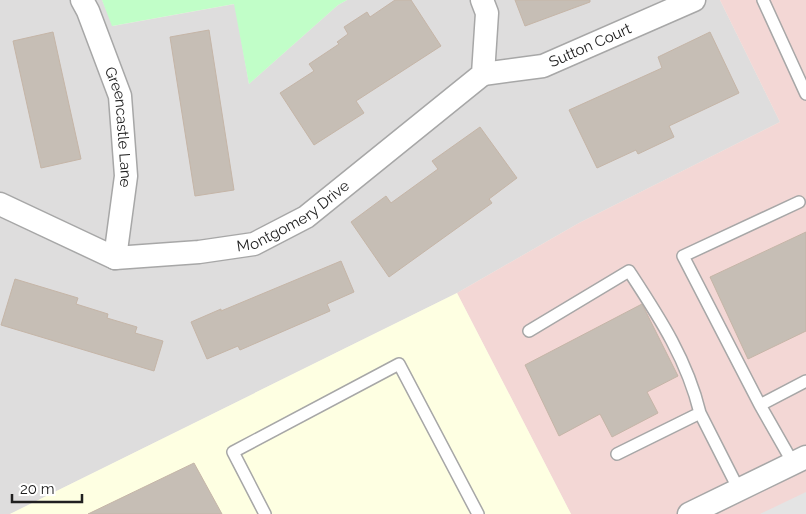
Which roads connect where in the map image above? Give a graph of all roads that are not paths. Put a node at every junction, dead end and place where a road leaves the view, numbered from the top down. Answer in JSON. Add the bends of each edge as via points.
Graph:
{"nodes":[{"id":1,"x":82,"y":0,"type":"edge"},
{"id":2,"x":482,"y":0,"type":"edge"},
{"id":3,"x":694,"y":0,"type":"edge"},
{"id":4,"x":763,"y":0,"type":"edge"},
{"id":5,"x":483,"y":74,"type":"junction"},
{"id":6,"x":806,"y":94,"type":"edge"},
{"id":7,"x":799,"y":202,"type":"dead end"},
{"id":8,"x":0,"y":204,"type":"edge"},
{"id":9,"x":115,"y":258,"type":"junction"},
{"id":10,"x":529,"y":331,"type":"dead end"},
{"id":11,"x":806,"y":380,"type":"edge"},
{"id":12,"x":760,"y":405,"type":"junction"},
{"id":13,"x":700,"y":413,"type":"junction"},
{"id":14,"x":617,"y":454,"type":"dead end"},
{"id":15,"x":799,"y":460,"type":"edge"},
{"id":16,"x":739,"y":490,"type":"junction"},
{"id":17,"x":265,"y":514,"type":"edge"},
{"id":18,"x":478,"y":514,"type":"edge"},
{"id":19,"x":689,"y":514,"type":"edge"}],
"edges":[{"from":1,"to":9,"type":"street","name":"Greencastle Lane","via":[[120,96],[126,176]]},
{"from":2,"to":5,"type":"street","via":[[487,13]]},
{"from":3,"to":5,"type":"street","name":"Sutton Court","via":[[543,66]]},
{"from":4,"to":6,"type":"lane"},
{"from":5,"to":9,"type":"street","name":"Montgomery Drive","via":[[306,217],[254,244]]},
{"from":7,"to":12,"type":"lane","via":[[684,256]]},
{"from":8,"to":9,"type":"street","name":"Montgomery Drive"},
{"from":10,"to":13,"type":"lane","via":[[630,271],[671,337],[693,384]]},
{"from":11,"to":12,"type":"lane"},
{"from":12,"to":15,"type":"lane"},
{"from":13,"to":14,"type":"lane"},
{"from":13,"to":16,"type":"lane"},
{"from":15,"to":16,"type":"street"},
{"from":16,"to":19,"type":"street"},
{"from":17,"to":18,"type":"lane","via":[[232,452],[399,364]]}]}
